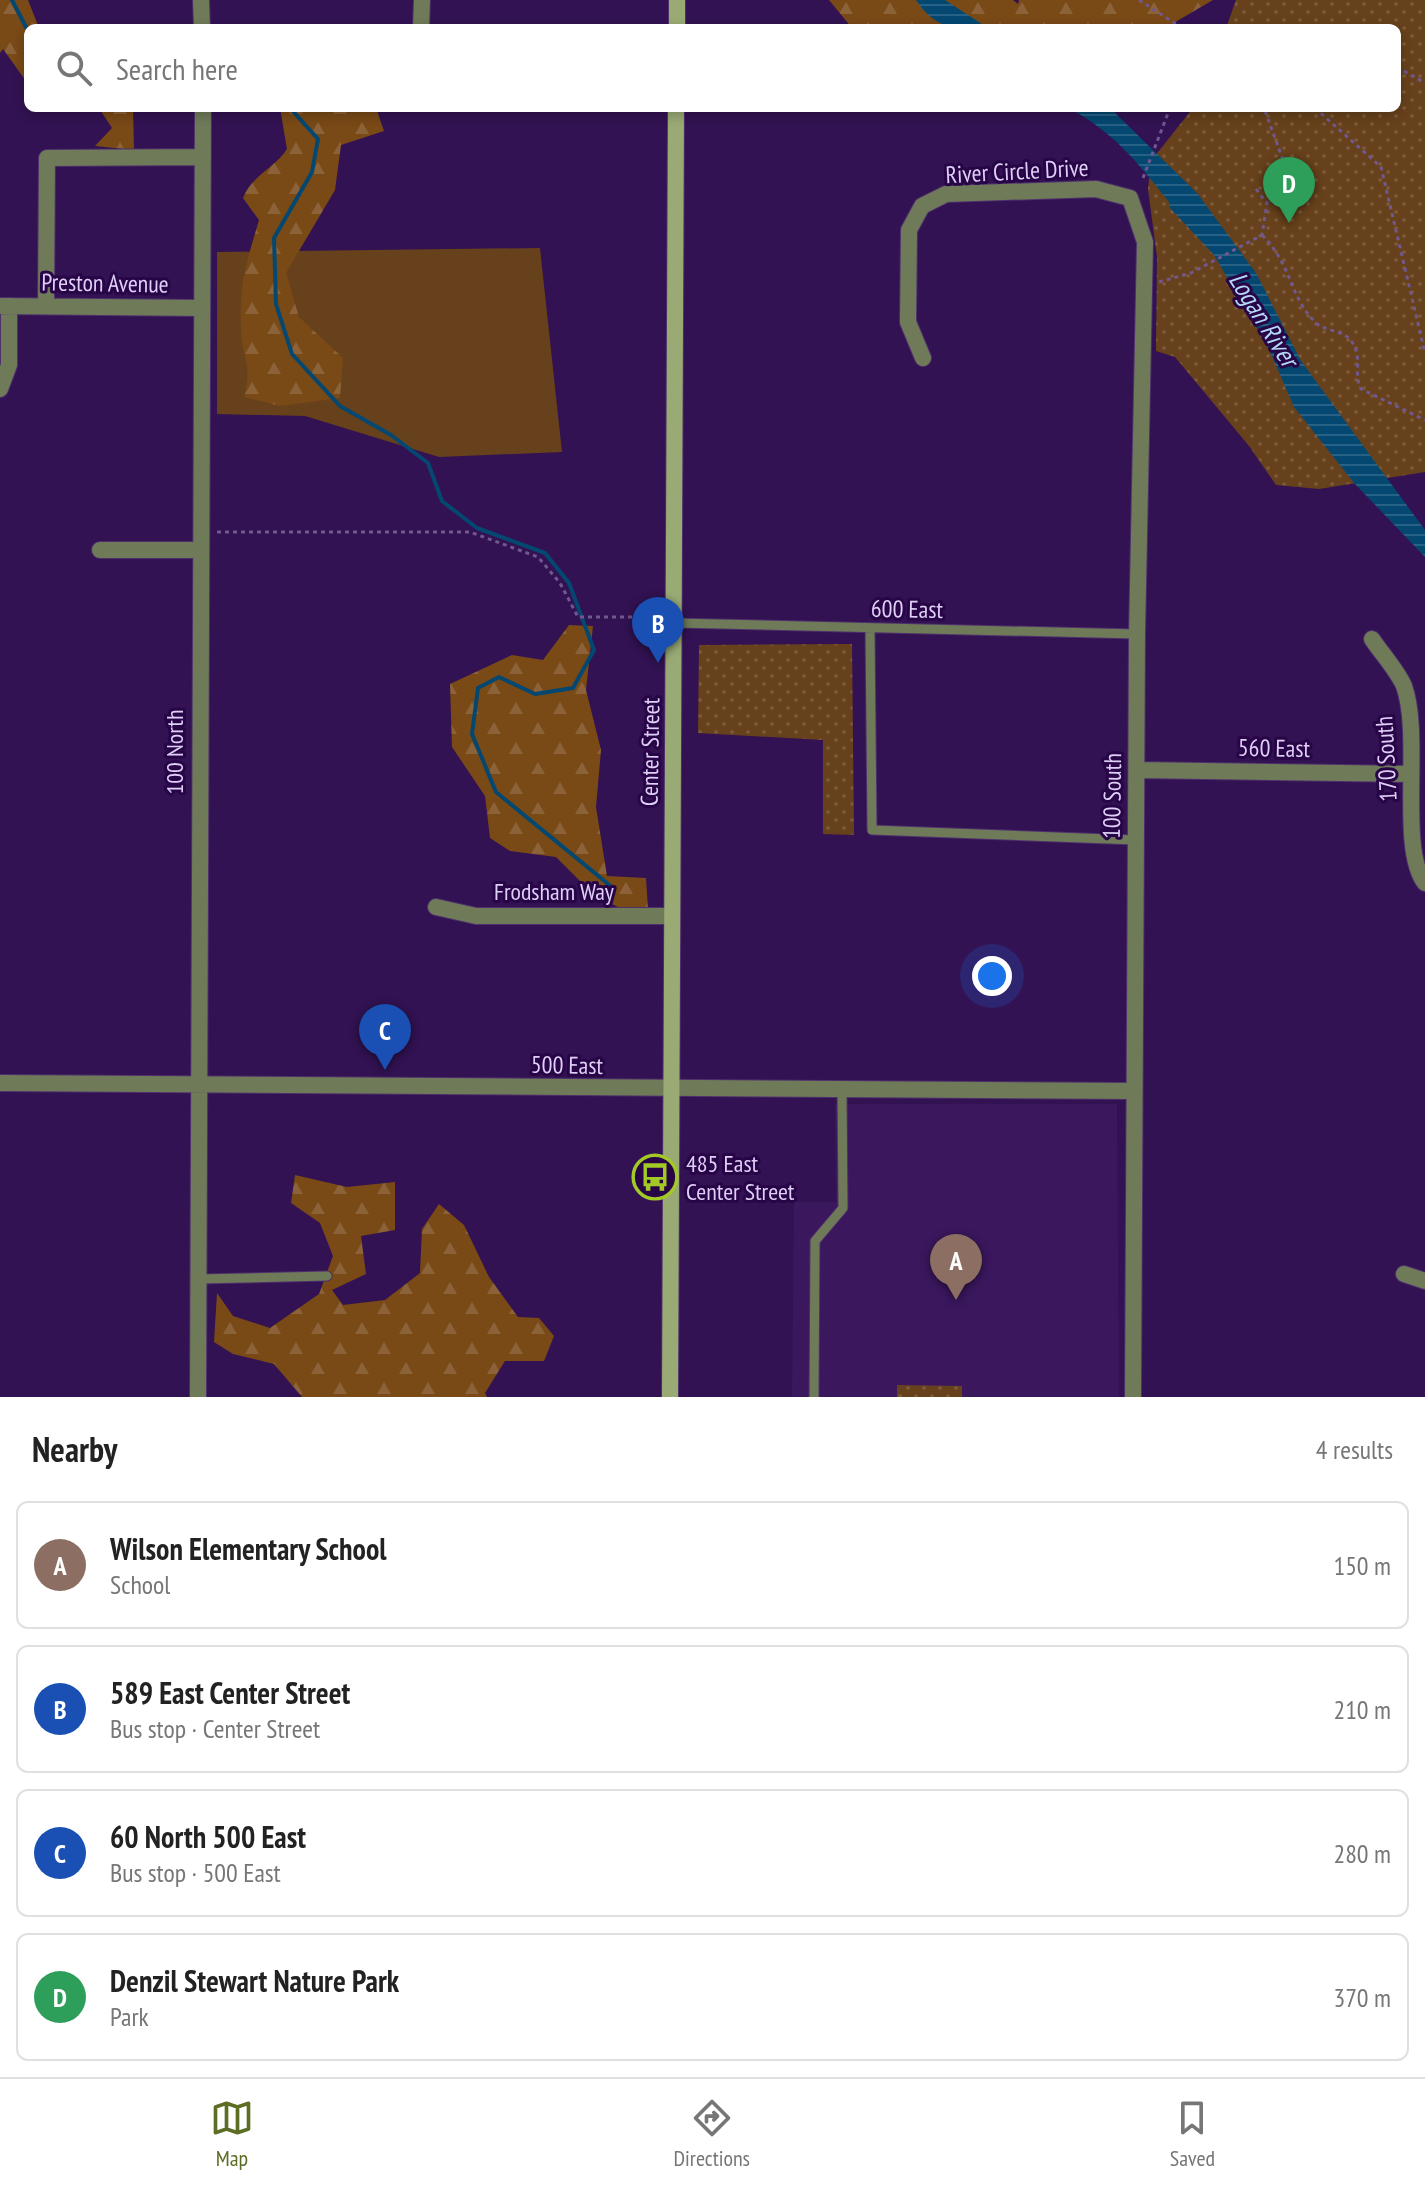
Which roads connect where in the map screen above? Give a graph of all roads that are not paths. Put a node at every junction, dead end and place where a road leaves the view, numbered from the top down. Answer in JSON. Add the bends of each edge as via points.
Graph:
{"nodes":[{"id":1,"x":201,"y":0,"type":"edge"},
{"id":2,"x":422,"y":0,"type":"edge"},
{"id":3,"x":677,"y":0,"type":"edge"},
{"id":4,"x":202,"y":24,"type":"edge"},
{"id":5,"x":421,"y":24,"type":"edge"},
{"id":6,"x":677,"y":24,"type":"edge"},
{"id":7,"x":203,"y":112,"type":"edge"},
{"id":8,"x":676,"y":112,"type":"edge"},
{"id":9,"x":203,"y":157,"type":"junction"},
{"id":10,"x":1130,"y":198,"type":"joint"},
{"id":11,"x":4,"y":306,"type":"edge"},
{"id":12,"x":46,"y":306,"type":"junction"},
{"id":13,"x":202,"y":308,"type":"junction"},
{"id":14,"x":923,"y":358,"type":"dead end"},
{"id":15,"x":0,"y":389,"type":"edge"},
{"id":16,"x":100,"y":550,"type":"dead end"},
{"id":17,"x":199,"y":550,"type":"junction"},
{"id":18,"x":675,"y":623,"type":"junction"},
{"id":19,"x":870,"y":628,"type":"junction"},
{"id":20,"x":1137,"y":634,"type":"junction"},
{"id":21,"x":1372,"y":639,"type":"dead end"},
{"id":22,"x":1137,"y":770,"type":"junction"},
{"id":23,"x":1411,"y":774,"type":"junction"},
{"id":24,"x":1136,"y":840,"type":"junction"},
{"id":25,"x":1425,"y":883,"type":"edge"},
{"id":26,"x":436,"y":907,"type":"dead end"},
{"id":27,"x":672,"y":916,"type":"junction"},
{"id":28,"x":0,"y":1083,"type":"edge"},
{"id":29,"x":198,"y":1084,"type":"junction"},
{"id":30,"x":673,"y":1090,"type":"junction"},
{"id":31,"x":842,"y":1090,"type":"junction"},
{"id":32,"x":1133,"y":1091,"type":"junction"},
{"id":33,"x":1404,"y":1274,"type":"dead end"},
{"id":34,"x":327,"y":1276,"type":"dead end"},
{"id":35,"x":199,"y":1279,"type":"junction"},
{"id":36,"x":1425,"y":1281,"type":"edge"},
{"id":37,"x":198,"y":1397,"type":"edge"},
{"id":38,"x":670,"y":1397,"type":"edge"},
{"id":39,"x":814,"y":1397,"type":"edge"},
{"id":40,"x":1133,"y":1397,"type":"edge"}],
"edges":[{"from":1,"to":4,"type":"street"},
{"from":2,"to":5,"type":"street"},
{"from":3,"to":6,"type":"street"},
{"from":7,"to":9,"type":"street","name":"100 North"},
{"from":8,"to":18,"type":"street","name":"Center Street"},
{"from":9,"to":12,"type":"street","via":[[47,158]]},
{"from":9,"to":13,"type":"street","name":"100 North"},
{"from":10,"to":14,"type":"street","name":"River Circle Drive","via":[[1096,189],[946,194],[922,206],[909,230],[908,322]]},
{"from":10,"to":20,"type":"street","name":"100 South","via":[[1145,242]]},
{"from":11,"to":12,"type":"street","name":"Preston Avenue"},
{"from":11,"to":15,"type":"street","name":"Preston Avenue","via":[[9,365]]},
{"from":12,"to":13,"type":"street","name":"Preston Avenue"},
{"from":13,"to":17,"type":"street","name":"100 North"},
{"from":16,"to":17,"type":"street"},
{"from":17,"to":29,"type":"street","name":"100 North"},
{"from":18,"to":19,"type":"lane","name":"600 East"},
{"from":18,"to":27,"type":"street","name":"Center Street"},
{"from":19,"to":20,"type":"lane","name":"600 East"},
{"from":19,"to":24,"type":"lane","via":[[872,830]]},
{"from":20,"to":22,"type":"street","name":"100 South"},
{"from":21,"to":23,"type":"street","name":"170 South","via":[[1403,684],[1410,716]]},
{"from":22,"to":23,"type":"street","name":"560 East"},
{"from":22,"to":24,"type":"street","name":"100 South"},
{"from":23,"to":25,"type":"street","name":"170 South","via":[[1414,857]]},
{"from":24,"to":32,"type":"street","name":"100 South"},
{"from":26,"to":27,"type":"street","name":"Frodsham Way","via":[[476,916]]},
{"from":27,"to":30,"type":"street","name":"Center Street"},
{"from":28,"to":29,"type":"street","name":"500 East"},
{"from":29,"to":30,"type":"street","name":"500 East"},
{"from":29,"to":35,"type":"street","name":"100 North"},
{"from":30,"to":31,"type":"street","name":"500 East"},
{"from":30,"to":38,"type":"street","name":"Center Street"},
{"from":31,"to":32,"type":"street","name":"500 East"},
{"from":31,"to":39,"type":"lane","via":[[843,1208],[815,1241]]},
{"from":32,"to":40,"type":"street","name":"100 South"},
{"from":33,"to":36,"type":"street"},
{"from":34,"to":35,"type":"lane"},
{"from":35,"to":37,"type":"street","name":"100 North"}]}
